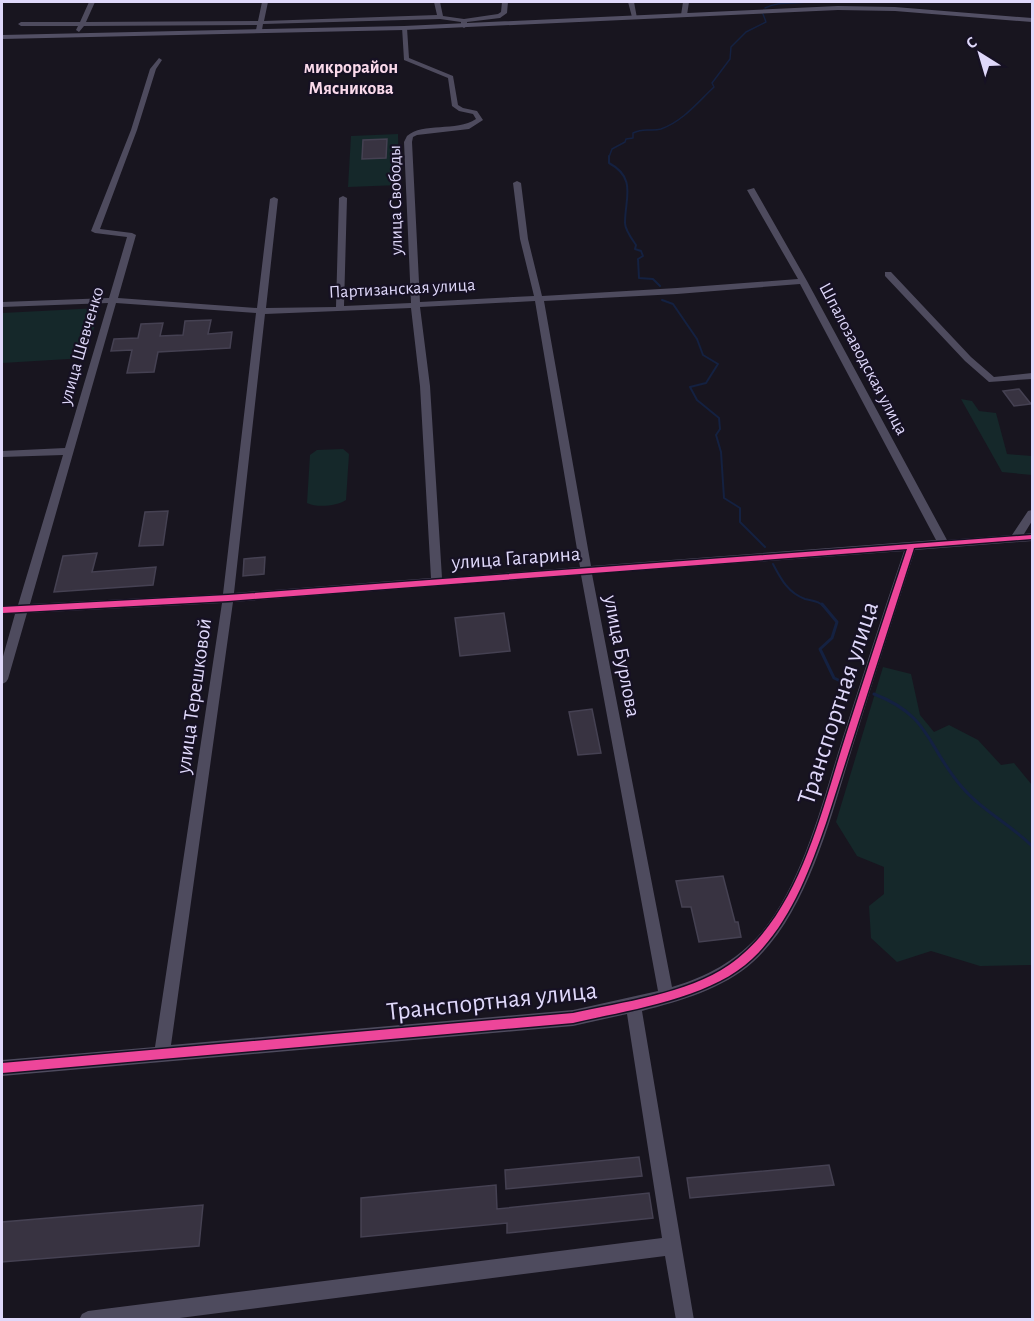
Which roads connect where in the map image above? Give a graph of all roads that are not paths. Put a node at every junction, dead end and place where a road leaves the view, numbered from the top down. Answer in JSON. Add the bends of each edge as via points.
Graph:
{"nodes":[{"id":1,"x":92,"y":2,"type":"edge"},
{"id":2,"x":265,"y":2,"type":"edge"},
{"id":3,"x":437,"y":2,"type":"edge"},
{"id":4,"x":505,"y":2,"type":"edge"},
{"id":5,"x":631,"y":2,"type":"edge"},
{"id":6,"x":686,"y":2,"type":"edge"},
{"id":7,"x":684,"y":15,"type":"junction"},
{"id":8,"x":440,"y":17,"type":"junction"},
{"id":9,"x":635,"y":17,"type":"junction"},
{"id":10,"x":1032,"y":20,"type":"edge"},
{"id":11,"x":464,"y":23,"type":"junction"},
{"id":12,"x":21,"y":24,"type":"dead end"},
{"id":13,"x":82,"y":24,"type":"junction"},
{"id":14,"x":260,"y":27,"type":"junction"},
{"id":15,"x":404,"y":28,"type":"junction"},
{"id":16,"x":76,"y":35,"type":"junction"},
{"id":17,"x":2,"y":37,"type":"edge"},
{"id":18,"x":159,"y":60,"type":"dead end"},
{"id":19,"x":517,"y":183,"type":"dead end"},
{"id":20,"x":751,"y":190,"type":"dead end"},
{"id":21,"x":343,"y":198,"type":"dead end"},
{"id":22,"x":274,"y":199,"type":"dead end"},
{"id":23,"x":888,"y":274,"type":"dead end"},
{"id":24,"x":803,"y":280,"type":"junction"},
{"id":25,"x":539,"y":299,"type":"junction"},
{"id":26,"x":113,"y":300,"type":"junction"},
{"id":27,"x":2,"y":303,"type":"edge"},
{"id":28,"x":416,"y":306,"type":"junction"},
{"id":29,"x":340,"y":309,"type":"junction"},
{"id":30,"x":262,"y":311,"type":"junction"},
{"id":31,"x":1032,"y":376,"type":"edge"},
{"id":32,"x":69,"y":451,"type":"junction"},
{"id":33,"x":2,"y":454,"type":"edge"},
{"id":34,"x":1032,"y":514,"type":"edge"},
{"id":35,"x":1032,"y":537,"type":"edge"},
{"id":36,"x":1015,"y":538,"type":"junction"},
{"id":37,"x":944,"y":544,"type":"junction"},
{"id":38,"x":911,"y":546,"type":"junction"},
{"id":39,"x":586,"y":571,"type":"junction"},
{"id":40,"x":437,"y":582,"type":"junction"},
{"id":41,"x":228,"y":598,"type":"junction"},
{"id":42,"x":21,"y":609,"type":"junction"},
{"id":43,"x":2,"y":610,"type":"edge"},
{"id":44,"x":2,"y":679,"type":"edge"},
{"id":45,"x":666,"y":996,"type":"junction"},
{"id":46,"x":633,"y":1004,"type":"junction"},
{"id":47,"x":162,"y":1054,"type":"junction"},
{"id":48,"x":2,"y":1068,"type":"edge"},
{"id":49,"x":672,"y":1246,"type":"junction"},
{"id":50,"x":88,"y":1320,"type":"edge"},
{"id":51,"x":686,"y":1320,"type":"edge"}],
"edges":[{"from":1,"to":13,"type":"street"},
{"from":2,"to":14,"type":"street"},
{"from":3,"to":8,"type":"street"},
{"from":4,"to":11,"type":"street","via":[[500,16]]},
{"from":5,"to":9,"type":"street"},
{"from":6,"to":7,"type":"street"},
{"from":7,"to":9,"type":"street"},
{"from":7,"to":10,"type":"street","via":[[838,8]]},
{"from":8,"to":11,"type":"street"},
{"from":8,"to":14,"type":"street"},
{"from":9,"to":11,"type":"street"},
{"from":11,"to":15,"type":"street"},
{"from":12,"to":13,"type":"street"},
{"from":13,"to":14,"type":"street"},
{"from":13,"to":16,"type":"street"},
{"from":14,"to":15,"type":"street"},
{"from":14,"to":16,"type":"street"},
{"from":15,"to":28,"type":"street","name":"улица Свободы","via":[[406,59],[451,77],[455,106],[475,112],[480,120],[469,127],[415,133],[408,141]]},
{"from":16,"to":17,"type":"street"},
{"from":18,"to":26,"type":"street","name":"улица Шевченко","via":[[95,231],[132,235]]},
{"from":19,"to":25,"type":"street","name":"улица Бурлова","via":[[524,239]]},
{"from":20,"to":24,"type":"street","name":"Шпалозаводская улица"},
{"from":21,"to":29,"type":"street"},
{"from":22,"to":30,"type":"street","name":"улица Терешковой"},
{"from":23,"to":31,"type":"street","via":[[992,380]]},
{"from":24,"to":25,"type":"street","name":"Партизанская улица"},
{"from":24,"to":37,"type":"street","name":"Шпалозаводская улица"},
{"from":25,"to":28,"type":"street","name":"Партизанская улица"},
{"from":25,"to":39,"type":"street","name":"улица Бурлова"},
{"from":26,"to":27,"type":"street","name":"Партизанская улица"},
{"from":26,"to":30,"type":"street","name":"Партизанская улица"},
{"from":26,"to":32,"type":"street","name":"улица Шевченко"},
{"from":28,"to":29,"type":"street","name":"Партизанская улица"},
{"from":28,"to":40,"type":"street","name":"улица Свободы","via":[[426,396]]},
{"from":29,"to":30,"type":"street","name":"Партизанская улица"},
{"from":30,"to":41,"type":"street","name":"улица Терешковой"},
{"from":32,"to":33,"type":"street"},
{"from":32,"to":42,"type":"street","name":"улица Шевченко"},
{"from":34,"to":36,"type":"street"},
{"from":35,"to":36,"type":"street","name":"улица Гагарина"},
{"from":36,"to":37,"type":"street","name":"улица Гагарина"},
{"from":37,"to":38,"type":"street","name":"улица Гагарина"},
{"from":38,"to":39,"type":"street","name":"улица Гагарина"},
{"from":38,"to":45,"type":"street","name":"Транспортная улица","via":[[814,845],[779,922],[747,958],[706,984]]},
{"from":39,"to":40,"type":"street","name":"улица Гагарина"},
{"from":39,"to":45,"type":"street","name":"улица Бурлова"},
{"from":40,"to":41,"type":"street","name":"улица Гагарина"},
{"from":41,"to":42,"type":"street","name":"улица Гагарина"},
{"from":41,"to":47,"type":"street","name":"улица Терешковой"},
{"from":42,"to":43,"type":"street","name":"улица Гагарина"},
{"from":42,"to":44,"type":"street","name":"улица Шевченко"},
{"from":45,"to":46,"type":"street","name":"Транспортная улица"},
{"from":46,"to":47,"type":"street","name":"Транспортная улица","via":[[573,1018]]},
{"from":46,"to":49,"type":"street"},
{"from":47,"to":48,"type":"street","name":"Транспортная улица"},
{"from":49,"to":50,"type":"street"},
{"from":49,"to":51,"type":"street"}]}
